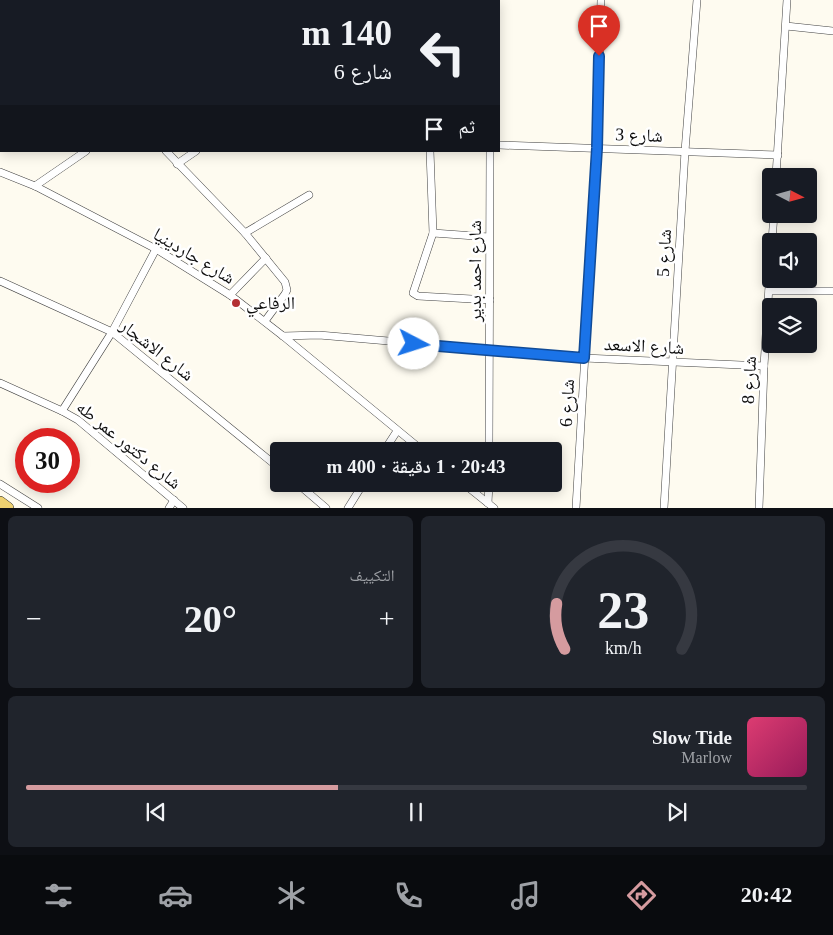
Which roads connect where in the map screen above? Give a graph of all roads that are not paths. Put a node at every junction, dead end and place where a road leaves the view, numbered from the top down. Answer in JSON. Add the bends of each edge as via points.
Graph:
{"nodes":[{"id":1,"x":601,"y":0,"type":"edge"},
{"id":2,"x":697,"y":0,"type":"edge"},
{"id":3,"x":787,"y":0,"type":"edge"},
{"id":4,"x":786,"y":26,"type":"junction"},
{"id":5,"x":833,"y":31,"type":"edge"},
{"id":6,"x":500,"y":145,"type":"edge"},
{"id":7,"x":597,"y":148,"type":"junction"},
{"id":8,"x":685,"y":151,"type":"junction"},
{"id":9,"x":85,"y":152,"type":"edge"},
{"id":10,"x":167,"y":152,"type":"edge"},
{"id":11,"x":195,"y":152,"type":"edge"},
{"id":12,"x":430,"y":152,"type":"edge"},
{"id":13,"x":490,"y":152,"type":"edge"},
{"id":14,"x":778,"y":155,"type":"junction"},
{"id":15,"x":177,"y":164,"type":"junction"},
{"id":16,"x":777,"y":168,"type":"edge"},
{"id":17,"x":0,"y":172,"type":"edge"},
{"id":18,"x":35,"y":186,"type":"junction"},
{"id":19,"x":309,"y":195,"type":"dead end"},
{"id":20,"x":245,"y":233,"type":"junction"},
{"id":21,"x":433,"y":233,"type":"junction"},
{"id":22,"x":489,"y":237,"type":"junction"},
{"id":23,"x":156,"y":249,"type":"junction"},
{"id":24,"x":266,"y":258,"type":"junction"},
{"id":25,"x":0,"y":281,"type":"edge"},
{"id":26,"x":769,"y":288,"type":"edge"},
{"id":27,"x":769,"y":291,"type":"junction"},
{"id":28,"x":833,"y":291,"type":"edge"},
{"id":29,"x":230,"y":295,"type":"junction"},
{"id":30,"x":490,"y":300,"type":"junction"},
{"id":31,"x":265,"y":322,"type":"junction"},
{"id":32,"x":112,"y":332,"type":"junction"},
{"id":33,"x":283,"y":336,"type":"junction"},
{"id":34,"x":490,"y":350,"type":"junction"},
{"id":35,"x":584,"y":358,"type":"junction"},
{"id":36,"x":672,"y":362,"type":"junction"},
{"id":37,"x":764,"y":366,"type":"junction"},
{"id":38,"x":0,"y":383,"type":"edge"},
{"id":39,"x":62,"y":410,"type":"junction"},
{"id":40,"x":398,"y":431,"type":"junction"},
{"id":41,"x":390,"y":442,"type":"edge"},
{"id":42,"x":412,"y":442,"type":"edge"},
{"id":43,"x":489,"y":442,"type":"edge"},
{"id":44,"x":270,"y":461,"type":"edge"},
{"id":45,"x":0,"y":484,"type":"edge"},
{"id":46,"x":307,"y":492,"type":"edge"},
{"id":47,"x":358,"y":492,"type":"edge"},
{"id":48,"x":474,"y":492,"type":"edge"},
{"id":49,"x":490,"y":492,"type":"edge"},
{"id":50,"x":174,"y":500,"type":"junction"},
{"id":51,"x":0,"y":502,"type":"edge"},
{"id":52,"x":491,"y":505,"type":"edge"},
{"id":53,"x":8,"y":508,"type":"edge"},
{"id":54,"x":38,"y":508,"type":"edge"},
{"id":55,"x":169,"y":508,"type":"edge"},
{"id":56,"x":183,"y":508,"type":"edge"},
{"id":57,"x":326,"y":508,"type":"edge"},
{"id":58,"x":348,"y":508,"type":"edge"},
{"id":59,"x":576,"y":508,"type":"edge"},
{"id":60,"x":664,"y":508,"type":"edge"},
{"id":61,"x":759,"y":508,"type":"edge"}],
"edges":[{"from":1,"to":7,"type":"street","name":"شارع 6"},
{"from":2,"to":8,"type":"street","name":"شارع 5"},
{"from":3,"to":4,"type":"street"},
{"from":4,"to":5,"type":"street"},
{"from":4,"to":14,"type":"street"},
{"from":6,"to":7,"type":"street","name":"شارع 3"},
{"from":7,"to":8,"type":"street","name":"شارع 3"},
{"from":7,"to":35,"type":"street","name":"شارع 6"},
{"from":8,"to":14,"type":"street","name":"شارع 3"},
{"from":8,"to":36,"type":"street","name":"شارع 5"},
{"from":9,"to":18,"type":"street"},
{"from":10,"to":15,"type":"street"},
{"from":11,"to":15,"type":"street"},
{"from":12,"to":21,"type":"street"},
{"from":13,"to":22,"type":"street","name":"شارع احمد بدير"},
{"from":14,"to":16,"type":"street"},
{"from":15,"to":20,"type":"street"},
{"from":17,"to":18,"type":"street","name":"شارع جاردينيا"},
{"from":18,"to":23,"type":"street","name":"شارع جاردينيا"},
{"from":19,"to":20,"type":"street"},
{"from":20,"to":24,"type":"street"},
{"from":21,"to":22,"type":"street"},
{"from":21,"to":30,"type":"street","via":[[414,294]]},
{"from":22,"to":30,"type":"street","name":"شارع احمد بدير"},
{"from":23,"to":29,"type":"street","name":"شارع جاردينيا"},
{"from":23,"to":32,"type":"street"},
{"from":24,"to":29,"type":"street"},
{"from":24,"to":31,"type":"street","via":[[285,282],[287,290]]},
{"from":25,"to":32,"type":"street","name":"شارع الاشجار"},
{"from":26,"to":27,"type":"street","name":"شارع 8"},
{"from":27,"to":28,"type":"street"},
{"from":27,"to":37,"type":"street","name":"شارع 8"},
{"from":29,"to":31,"type":"street","name":"شارع جاردينيا"},
{"from":30,"to":34,"type":"street","name":"شارع احمد بدير"},
{"from":31,"to":33,"type":"street","name":"شارع جاردينيا"},
{"from":32,"to":39,"type":"street"},
{"from":32,"to":44,"type":"street","name":"شارع الاشجار"},
{"from":33,"to":34,"type":"street","name":"شارع الاسعد","via":[[318,335]]},
{"from":33,"to":40,"type":"street","name":"شارع جاردينيا"},
{"from":34,"to":35,"type":"street","name":"شارع الاسعد"},
{"from":34,"to":43,"type":"street","name":"شارع احمد بدير"},
{"from":35,"to":36,"type":"street","name":"شارع الاسعد"},
{"from":35,"to":59,"type":"street","name":"شارع 6"},
{"from":36,"to":37,"type":"street","name":"شارع الاسعد"},
{"from":36,"to":60,"type":"street","name":"شارع 5"},
{"from":37,"to":61,"type":"street","name":"شارع 8"},
{"from":38,"to":39,"type":"street","name":"شارع دكتور عمر طه"},
{"from":39,"to":50,"type":"street","name":"شارع دكتور عمر طه"},
{"from":40,"to":41,"type":"street"},
{"from":40,"to":42,"type":"street","name":"شارع جاردينيا"},
{"from":45,"to":54,"type":"street"},
{"from":46,"to":57,"type":"street"},
{"from":47,"to":58,"type":"street"},
{"from":48,"to":52,"type":"street"},
{"from":49,"to":52,"type":"street"},
{"from":50,"to":55,"type":"street"},
{"from":50,"to":56,"type":"street","name":"شارع دكتور عمر طه"},
{"from":51,"to":53,"type":"main road"}]}
